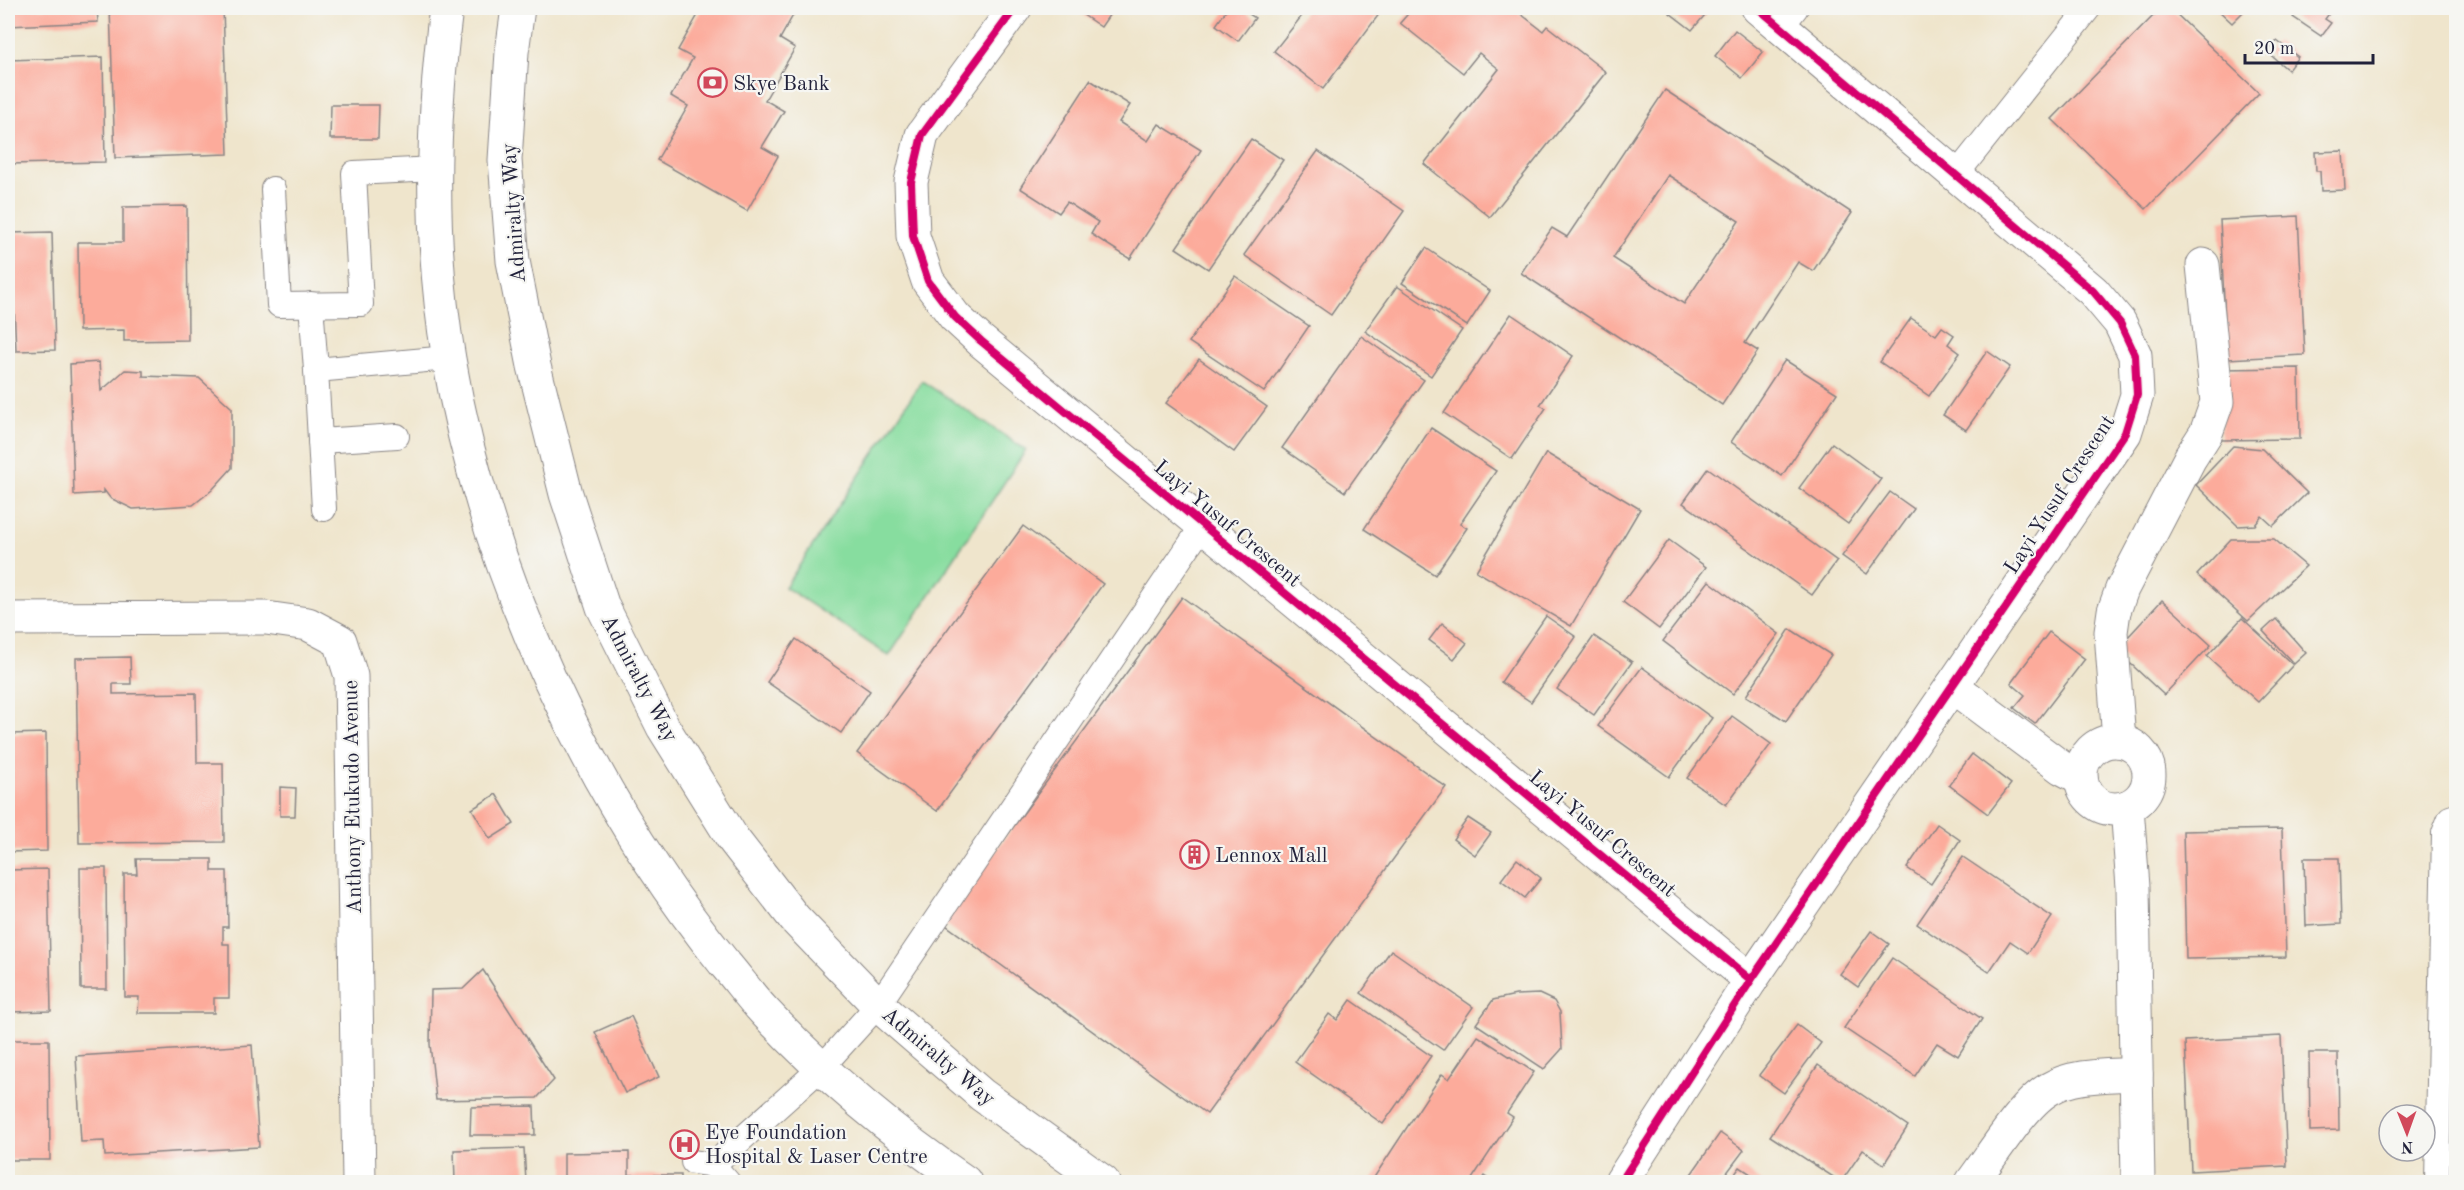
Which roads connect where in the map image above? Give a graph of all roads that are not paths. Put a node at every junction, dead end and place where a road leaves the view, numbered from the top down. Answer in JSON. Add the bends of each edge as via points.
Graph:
{"nodes":[{"id":1,"x":446,"y":8,"type":"edge"},
{"id":2,"x":518,"y":8,"type":"edge"},
{"id":3,"x":1015,"y":8,"type":"edge"},
{"id":4,"x":2089,"y":8,"type":"edge"},
{"id":5,"x":1778,"y":14,"type":"edge"},
{"id":6,"x":435,"y":169,"type":"junction"},
{"id":7,"x":1956,"y":175,"type":"junction"},
{"id":8,"x":273,"y":189,"type":"dead end"},
{"id":9,"x":2203,"y":265,"type":"dead end"},
{"id":10,"x":311,"y":304,"type":"junction"},
{"id":11,"x":448,"y":358,"type":"junction"},
{"id":12,"x":316,"y":370,"type":"junction"},
{"id":13,"x":397,"y":436,"type":"dead end"},
{"id":14,"x":320,"y":441,"type":"junction"},
{"id":15,"x":324,"y":509,"type":"dead end"},
{"id":16,"x":1203,"y":525,"type":"junction"},
{"id":17,"x":8,"y":620,"type":"edge"},
{"id":18,"x":1952,"y":686,"type":"junction"},
{"id":19,"x":2119,"y":741,"type":"junction"},
{"id":20,"x":2081,"y":778,"type":"junction"},
{"id":21,"x":2127,"y":807,"type":"junction"},
{"id":22,"x":2457,"y":816,"type":"edge"},
{"id":23,"x":1751,"y":980,"type":"junction"},
{"id":24,"x":878,"y":1005,"type":"junction"},
{"id":25,"x":822,"y":1067,"type":"junction"},
{"id":26,"x":2136,"y":1074,"type":"junction"},
{"id":27,"x":712,"y":1170,"type":"edge"},
{"id":28,"x":359,"y":1182,"type":"edge"},
{"id":29,"x":965,"y":1182,"type":"edge"},
{"id":30,"x":1103,"y":1182,"type":"edge"},
{"id":31,"x":1621,"y":1182,"type":"edge"},
{"id":32,"x":1972,"y":1182,"type":"edge"},
{"id":33,"x":2138,"y":1182,"type":"edge"},
{"id":34,"x":2437,"y":1182,"type":"edge"}],
"edges":[{"from":1,"to":6,"type":"street"},
{"from":2,"to":24,"type":"street","name":"Admiralty Way","via":[[505,160],[513,261],[566,494],[603,607],[663,727],[733,839],[795,919]]},
{"from":3,"to":16,"type":"street","name":"Layi Yusuf Crescent","via":[[922,135],[911,182],[914,236],[928,281],[955,317],[981,341]]},
{"from":4,"to":7,"type":"lane"},
{"from":5,"to":7,"type":"street","name":"Layi Yusuf Crescent"},
{"from":6,"to":10,"type":"lane","via":[[354,173],[361,304]]},
{"from":6,"to":11,"type":"street","via":[[439,273]]},
{"from":7,"to":18,"type":"street","name":"Layi Yusuf Crescent","via":[[2093,291],[2120,323],[2135,355],[2138,395],[2125,433]]},
{"from":8,"to":10,"type":"lane","via":[[279,305]]},
{"from":9,"to":19,"type":"street","via":[[2217,402],[2206,433],[2114,611],[2111,632]]},
{"from":10,"to":12,"type":"lane"},
{"from":11,"to":12,"type":"lane"},
{"from":11,"to":25,"type":"street","via":[[471,466],[503,564],[537,651],[594,767],[648,860],[694,925],[764,1011]]},
{"from":12,"to":14,"type":"lane"},
{"from":13,"to":14,"type":"lane"},
{"from":14,"to":15,"type":"lane"},
{"from":16,"to":23,"type":"street","name":"Layi Yusuf Crescent"},
{"from":16,"to":24,"type":"lane"},
{"from":17,"to":28,"type":"street","name":"Anthony Etukudo Avenue","via":[[266,618],[308,624],[340,641],[351,676]]},
{"from":18,"to":20,"type":"street"},
{"from":18,"to":23,"type":"street","name":"Layi Yusuf Crescent"},
{"from":19,"to":20,"type":"street","via":[[2095,747],[2082,766]]},
{"from":19,"to":21,"type":"street","via":[[2140,751],[2150,771],[2144,794]]},
{"from":20,"to":21,"type":"street","via":[[2094,801],[2103,807]]},
{"from":21,"to":26,"type":"street","via":[[2133,887]]},
{"from":22,"to":34,"type":"lane","via":[[2451,818],[2444,833]]},
{"from":23,"to":31,"type":"street","name":"Layi Yusuf Crescent"},
{"from":24,"to":25,"type":"lane"},
{"from":24,"to":30,"type":"street","name":"Admiralty Way","via":[[982,1095]]},
{"from":25,"to":27,"type":"lane"},
{"from":25,"to":29,"type":"street","via":[[924,1154]]},
{"from":26,"to":32,"type":"street","via":[[2079,1079],[2049,1089],[2028,1108]]},
{"from":26,"to":33,"type":"street"}]}
